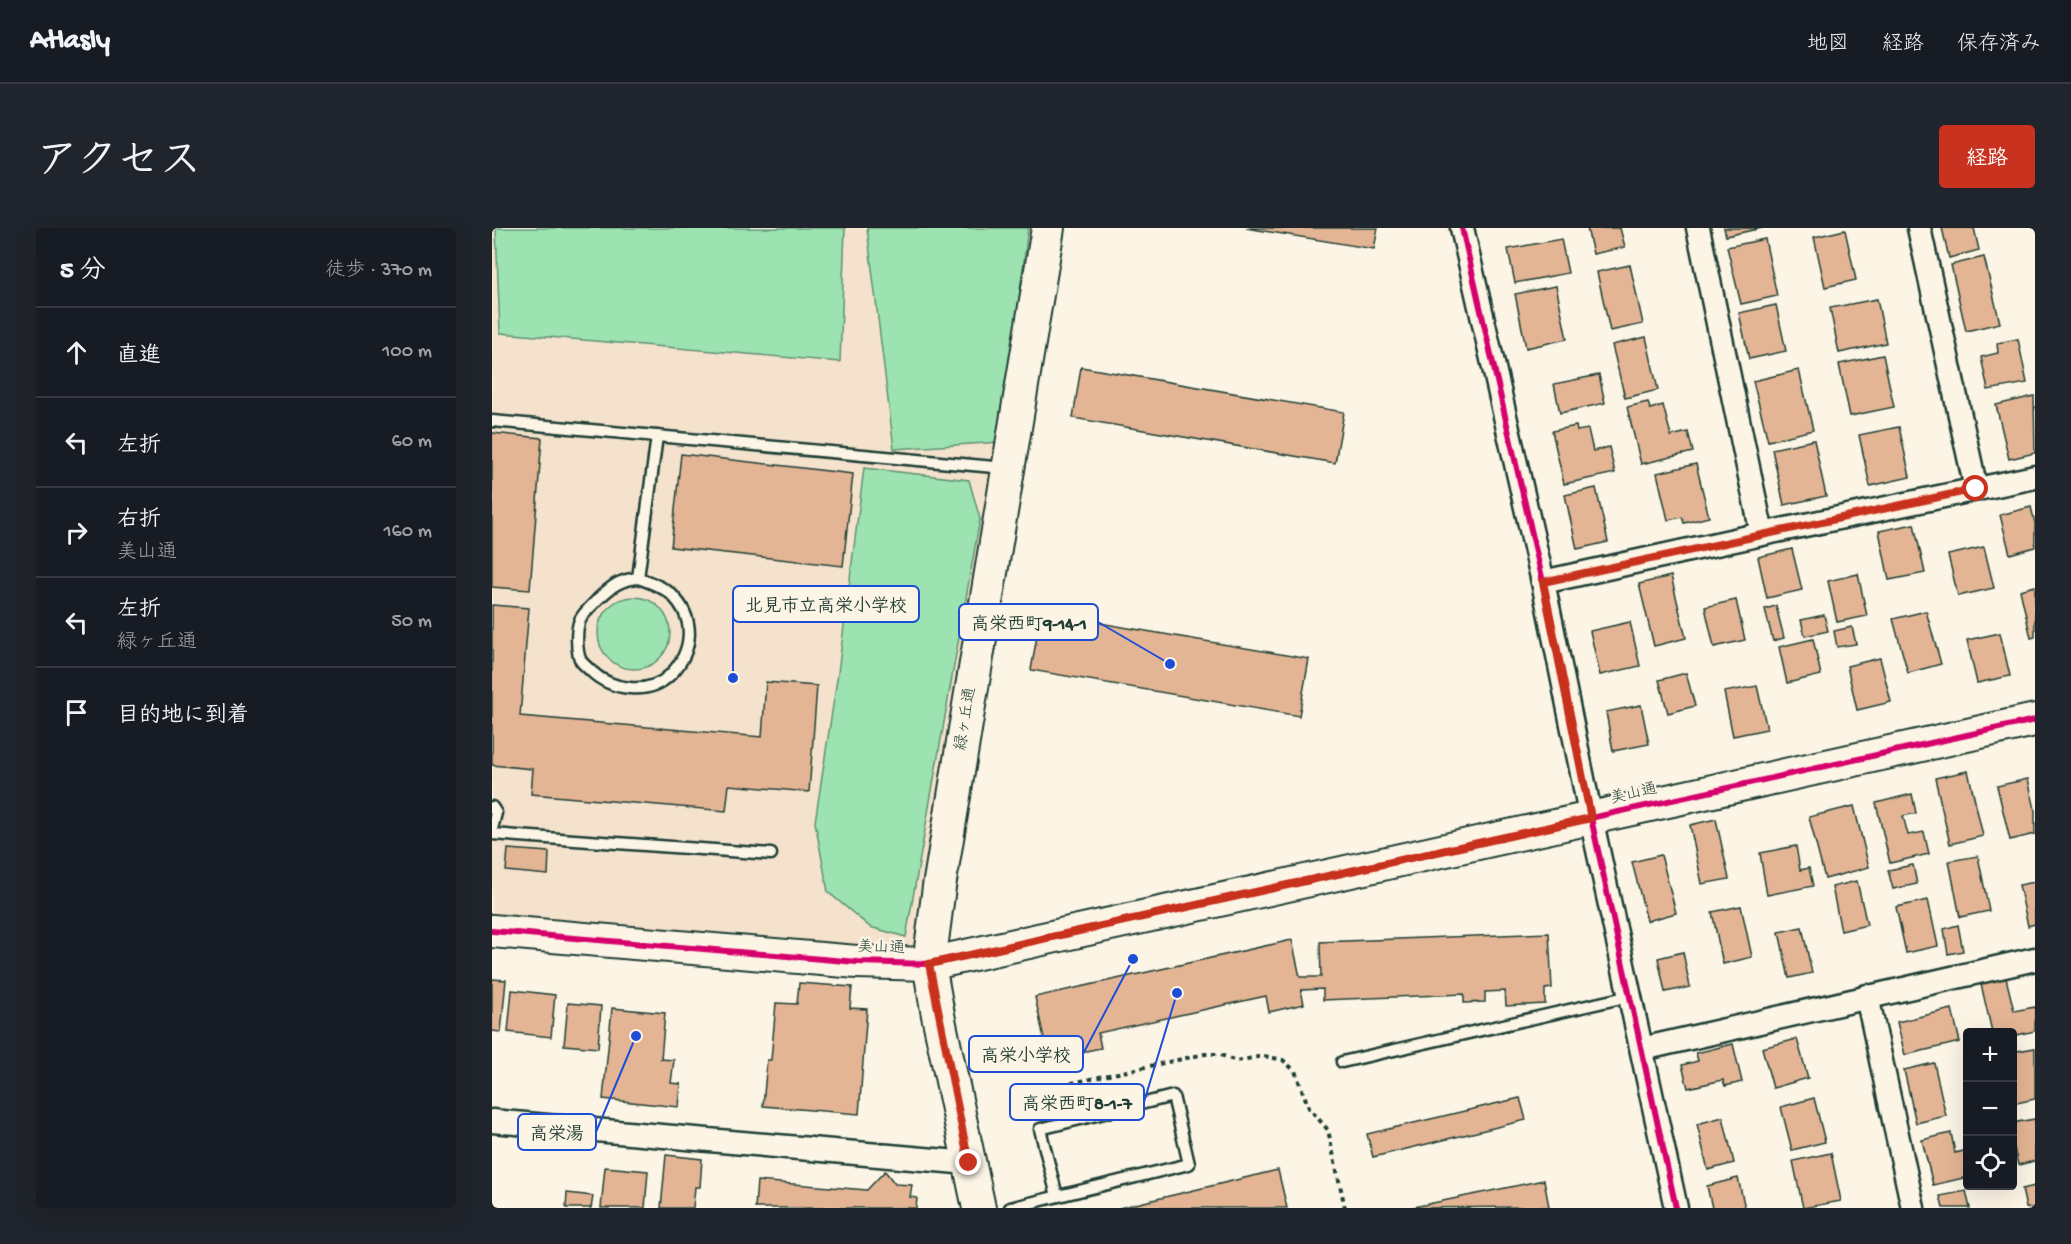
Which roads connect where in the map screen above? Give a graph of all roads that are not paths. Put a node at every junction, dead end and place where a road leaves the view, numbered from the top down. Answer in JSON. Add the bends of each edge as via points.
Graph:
{"nodes":[{"id":1,"x":1048,"y":228,"type":"edge"},
{"id":2,"x":1462,"y":228,"type":"edge"},
{"id":3,"x":1698,"y":228,"type":"edge"},
{"id":4,"x":1919,"y":228,"type":"edge"},
{"id":5,"x":492,"y":421,"type":"edge"},
{"id":6,"x":657,"y":436,"type":"junction"},
{"id":7,"x":1008,"y":468,"type":"junction"},
{"id":8,"x":2035,"y":477,"type":"edge"},
{"id":9,"x":1976,"y":489,"type":"junction"},
{"id":10,"x":1762,"y":534,"type":"junction"},
{"id":11,"x":638,"y":578,"type":"junction"},
{"id":12,"x":1543,"y":582,"type":"junction"},
{"id":13,"x":2035,"y":720,"type":"edge"},
{"id":14,"x":492,"y":807,"type":"edge"},
{"id":15,"x":1591,"y":818,"type":"junction"},
{"id":16,"x":492,"y":831,"type":"edge"},
{"id":17,"x":771,"y":854,"type":"dead end"},
{"id":18,"x":492,"y":931,"type":"edge"},
{"id":19,"x":2035,"y":959,"type":"edge"},
{"id":20,"x":929,"y":964,"type":"junction"},
{"id":21,"x":1630,"y":996,"type":"junction"},
{"id":22,"x":1867,"y":996,"type":"junction"},
{"id":23,"x":1642,"y":1049,"type":"junction"},
{"id":24,"x":1342,"y":1062,"type":"dead end"},
{"id":25,"x":492,"y":1121,"type":"edge"},
{"id":26,"x":969,"y":1163,"type":"junction"},
{"id":27,"x":1057,"y":1196,"type":"junction"},
{"id":28,"x":980,"y":1208,"type":"edge"},
{"id":29,"x":1010,"y":1208,"type":"edge"},
{"id":30,"x":1676,"y":1208,"type":"edge"},
{"id":31,"x":1913,"y":1208,"type":"edge"}],
"edges":[{"from":1,"to":7,"type":"street","name":"緑ヶ丘通"},
{"from":2,"to":12,"type":"street"},
{"from":3,"to":10,"type":"street"},
{"from":4,"to":9,"type":"street"},
{"from":5,"to":6,"type":"lane"},
{"from":6,"to":7,"type":"lane"},
{"from":6,"to":11,"type":"lane"},
{"from":7,"to":20,"type":"street","name":"緑ヶ丘通"},
{"from":8,"to":9,"type":"street"},
{"from":9,"to":10,"type":"street"},
{"from":10,"to":12,"type":"street"},
{"from":11,"to":11,"type":"lane","via":[[669,593],[683,608],[689,624],[681,665],[667,679],[642,689],[620,687],[600,679],[581,661],[578,643],[580,621],[593,604],[625,579]]},
{"from":12,"to":15,"type":"street"},
{"from":13,"to":15,"type":"street","name":"美山通"},
{"from":14,"to":16,"type":"lane","via":[[496,813]]},
{"from":15,"to":20,"type":"street","name":"美山通"},
{"from":15,"to":21,"type":"street"},
{"from":16,"to":17,"type":"lane"},
{"from":18,"to":20,"type":"street","name":"美山通","via":[[857,962]]},
{"from":19,"to":22,"type":"street"},
{"from":20,"to":26,"type":"street","name":"緑ヶ丘通"},
{"from":21,"to":23,"type":"street"},
{"from":21,"to":24,"type":"lane"},
{"from":22,"to":23,"type":"street"},
{"from":22,"to":31,"type":"street"},
{"from":23,"to":30,"type":"street"},
{"from":25,"to":26,"type":"street"},
{"from":26,"to":28,"type":"street","name":"緑ヶ丘通"},
{"from":27,"to":27,"type":"lane","via":[[1189,1164],[1173,1096],[1040,1129]]},
{"from":27,"to":29,"type":"lane"}]}
